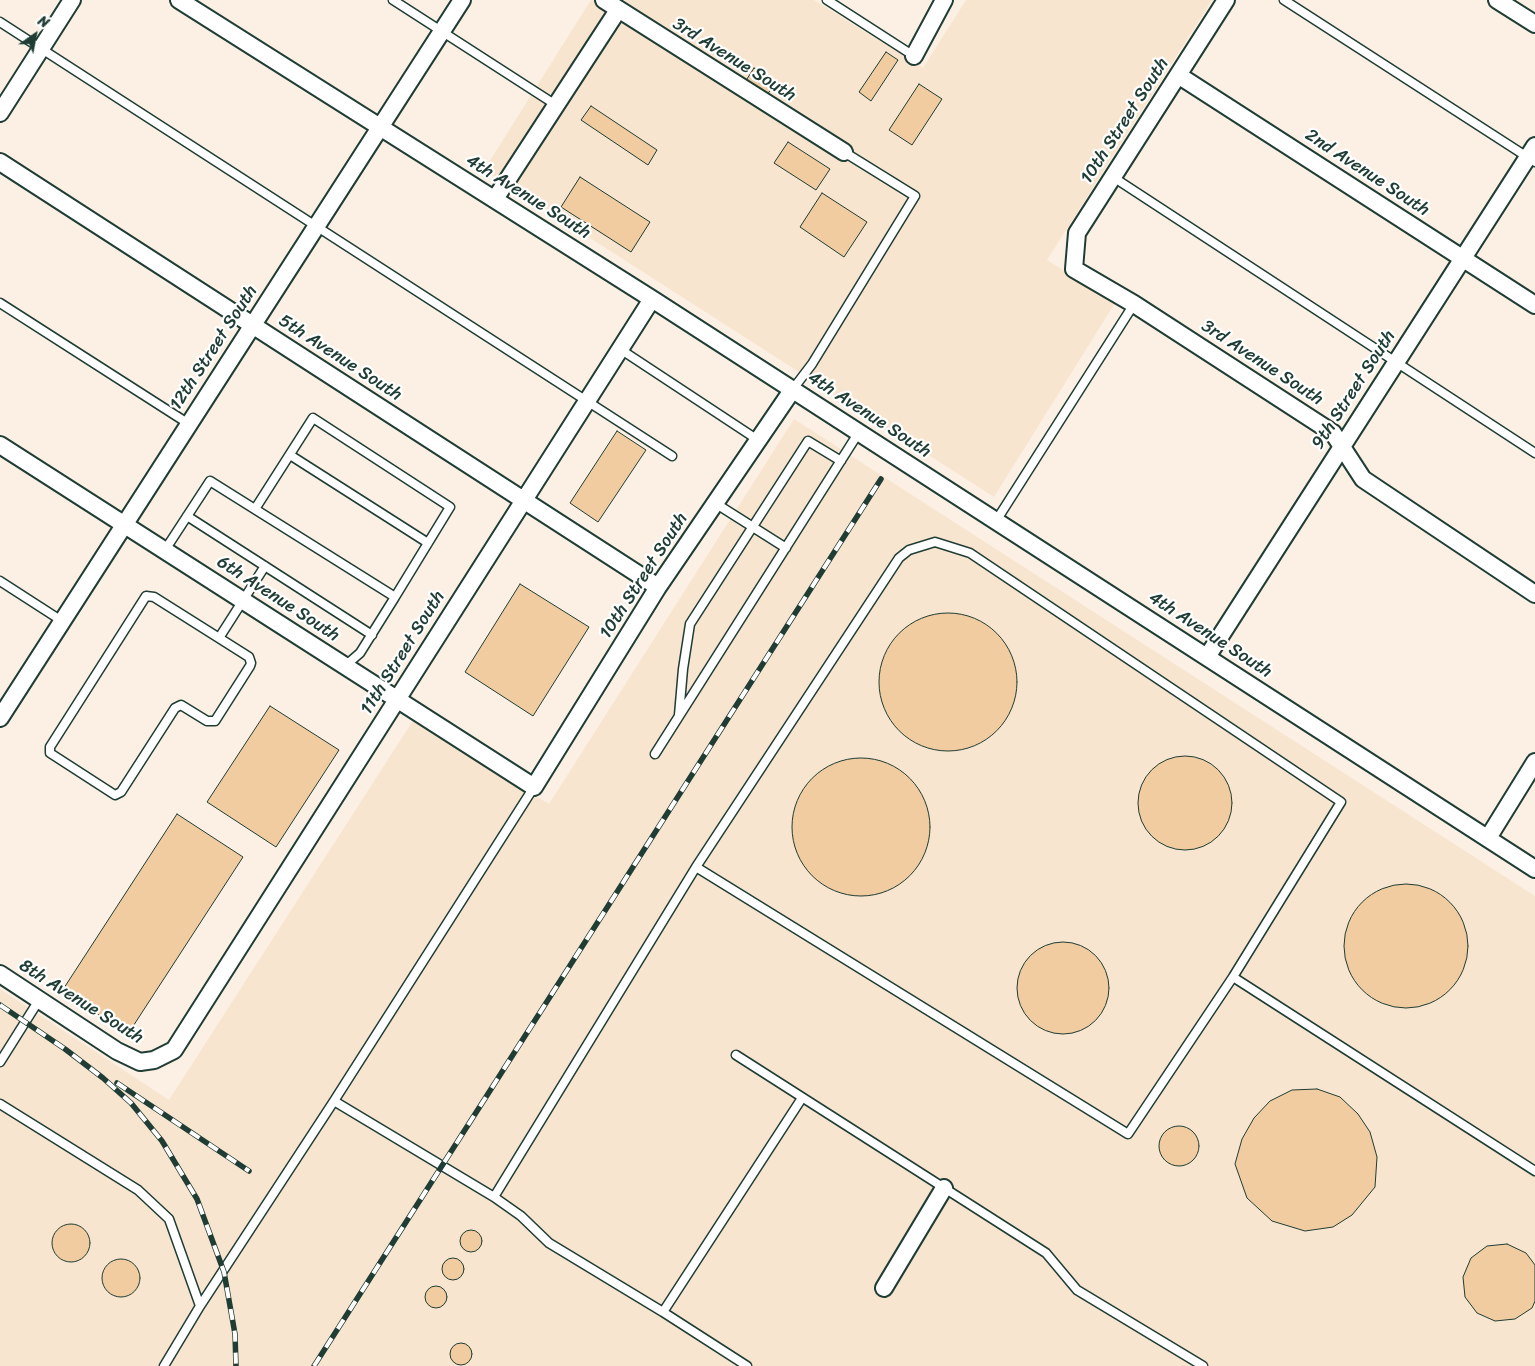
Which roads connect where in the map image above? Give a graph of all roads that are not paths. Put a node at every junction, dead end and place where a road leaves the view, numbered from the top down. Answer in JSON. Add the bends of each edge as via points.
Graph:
{"nodes":[{"id":1,"x":72,"y":0,"type":"edge"},
{"id":2,"x":179,"y":0,"type":"edge"},
{"id":3,"x":393,"y":0,"type":"edge"},
{"id":4,"x":462,"y":0,"type":"edge"},
{"id":5,"x":604,"y":0,"type":"edge"},
{"id":6,"x":827,"y":0,"type":"edge"},
{"id":7,"x":944,"y":0,"type":"edge"},
{"id":8,"x":1226,"y":0,"type":"edge"},
{"id":9,"x":1284,"y":0,"type":"edge"},
{"id":10,"x":1497,"y":0,"type":"edge"},
{"id":11,"x":618,"y":10,"type":"junction"},
{"id":12,"x":0,"y":22,"type":"edge"},
{"id":13,"x":1535,"y":24,"type":"edge"},
{"id":14,"x":442,"y":31,"type":"junction"},
{"id":15,"x":41,"y":48,"type":"junction"},
{"id":16,"x":914,"y":56,"type":"joint"},
{"id":17,"x":1178,"y":75,"type":"junction"},
{"id":18,"x":556,"y":105,"type":"junction"},
{"id":19,"x":0,"y":113,"type":"edge"},
{"id":20,"x":380,"y":127,"type":"junction"},
{"id":21,"x":844,"y":152,"type":"joint"},
{"id":22,"x":1533,"y":155,"type":"edge"},
{"id":23,"x":0,"y":162,"type":"edge"},
{"id":24,"x":1113,"y":177,"type":"junction"},
{"id":25,"x":495,"y":199,"type":"junction"},
{"id":26,"x":316,"y":226,"type":"junction"},
{"id":27,"x":1463,"y":258,"type":"junction"},
{"id":28,"x":1074,"y":269,"type":"joint"},
{"id":29,"x":652,"y":299,"type":"junction"},
{"id":30,"x":0,"y":304,"type":"edge"},
{"id":31,"x":1134,"y":304,"type":"junction"},
{"id":32,"x":1535,"y":305,"type":"edge"},
{"id":33,"x":253,"y":325,"type":"junction"},
{"id":34,"x":620,"y":349,"type":"junction"},
{"id":35,"x":1396,"y":362,"type":"junction"},
{"id":36,"x":793,"y":389,"type":"junction"},
{"id":37,"x":587,"y":401,"type":"junction"},
{"id":38,"x":189,"y":424,"type":"junction"},
{"id":39,"x":859,"y":432,"type":"junction"},
{"id":40,"x":758,"y":440,"type":"junction"},
{"id":41,"x":0,"y":445,"type":"edge"},
{"id":42,"x":1342,"y":447,"type":"junction"},
{"id":43,"x":1535,"y":453,"type":"edge"},
{"id":44,"x":290,"y":455,"type":"junction"},
{"id":45,"x":672,"y":456,"type":"dead end"},
{"id":46,"x":841,"y":461,"type":"junction"},
{"id":47,"x":524,"y":500,"type":"junction"},
{"id":48,"x":715,"y":503,"type":"junction"},
{"id":49,"x":255,"y":509,"type":"junction"},
{"id":50,"x":187,"y":516,"type":"junction"},
{"id":51,"x":996,"y":521,"type":"junction"},
{"id":52,"x":124,"y":524,"type":"junction"},
{"id":53,"x":753,"y":527,"type":"junction"},
{"id":54,"x":428,"y":543,"type":"junction"},
{"id":55,"x":786,"y":548,"type":"junction"},
{"id":56,"x":165,"y":550,"type":"junction"},
{"id":57,"x":265,"y":566,"type":"junction"},
{"id":58,"x":0,"y":581,"type":"edge"},
{"id":59,"x":658,"y":587,"type":"junction"},
{"id":60,"x":1535,"y":594,"type":"edge"},
{"id":61,"x":395,"y":597,"type":"junction"},
{"id":62,"x":242,"y":600,"type":"junction"},
{"id":63,"x":62,"y":621,"type":"junction"},
{"id":64,"x":372,"y":635,"type":"junction"},
{"id":65,"x":218,"y":638,"type":"junction"},
{"id":66,"x":1207,"y":657,"type":"junction"},
{"id":67,"x":345,"y":666,"type":"junction"},
{"id":68,"x":397,"y":700,"type":"junction"},
{"id":69,"x":0,"y":718,"type":"edge"},
{"id":70,"x":679,"y":718,"type":"junction"},
{"id":71,"x":655,"y":754,"type":"dead end"},
{"id":72,"x":1535,"y":762,"type":"edge"},
{"id":73,"x":534,"y":787,"type":"junction"},
{"id":74,"x":1488,"y":838,"type":"junction"},
{"id":75,"x":1534,"y":865,"type":"edge"},
{"id":76,"x":696,"y":867,"type":"junction"},
{"id":77,"x":0,"y":974,"type":"edge"},
{"id":78,"x":1233,"y":977,"type":"junction"},
{"id":79,"x":39,"y":1000,"type":"junction"},
{"id":80,"x":188,"y":1030,"type":"joint"},
{"id":81,"x":736,"y":1055,"type":"dead end"},
{"id":82,"x":0,"y":1062,"type":"edge"},
{"id":83,"x":802,"y":1098,"type":"junction"},
{"id":84,"x":334,"y":1101,"type":"junction"},
{"id":85,"x":0,"y":1104,"type":"edge"},
{"id":86,"x":1535,"y":1171,"type":"edge"},
{"id":87,"x":944,"y":1188,"type":"junction"},
{"id":88,"x":494,"y":1197,"type":"junction"},
{"id":89,"x":884,"y":1288,"type":"dead end"},
{"id":90,"x":200,"y":1306,"type":"junction"},
{"id":91,"x":663,"y":1312,"type":"junction"},
{"id":92,"x":164,"y":1366,"type":"edge"},
{"id":93,"x":747,"y":1366,"type":"edge"},
{"id":94,"x":1203,"y":1366,"type":"edge"}],
"edges":[{"from":1,"to":15,"type":"street"},
{"from":2,"to":20,"type":"street","name":"4th Avenue South"},
{"from":3,"to":14,"type":"lane"},
{"from":4,"to":14,"type":"street","name":"12th Street South"},
{"from":5,"to":11,"type":"street","name":"3rd Avenue South"},
{"from":6,"to":16,"type":"lane"},
{"from":7,"to":16,"type":"street"},
{"from":8,"to":17,"type":"street","name":"10th Street South"},
{"from":9,"to":22,"type":"lane"},
{"from":10,"to":13,"type":"street"},
{"from":11,"to":18,"type":"street"},
{"from":11,"to":21,"type":"street","name":"3rd Avenue South"},
{"from":12,"to":15,"type":"lane"},
{"from":14,"to":18,"type":"lane"},
{"from":14,"to":20,"type":"street","name":"12th Street South"},
{"from":15,"to":19,"type":"street"},
{"from":15,"to":26,"type":"lane"},
{"from":17,"to":24,"type":"street","name":"10th Street South"},
{"from":17,"to":27,"type":"street","name":"2nd Avenue South"},
{"from":18,"to":25,"type":"street"},
{"from":20,"to":25,"type":"street","name":"4th Avenue South"},
{"from":20,"to":26,"type":"street","name":"12th Street South"},
{"from":21,"to":36,"type":"lane","via":[[914,196],[812,364]]},
{"from":22,"to":27,"type":"street","name":"9th Street South"},
{"from":23,"to":33,"type":"street","name":"5th Avenue South"},
{"from":24,"to":28,"type":"street","name":"10th Street South","via":[[1077,233]]},
{"from":24,"to":35,"type":"lane"},
{"from":25,"to":29,"type":"street","name":"4th Avenue South"},
{"from":26,"to":33,"type":"street","name":"12th Street South"},
{"from":26,"to":37,"type":"lane"},
{"from":27,"to":32,"type":"street","name":"2nd Avenue South"},
{"from":27,"to":35,"type":"street","name":"9th Street South"},
{"from":28,"to":31,"type":"street","name":"3rd Avenue South"},
{"from":29,"to":34,"type":"street","name":"11th Street South"},
{"from":29,"to":36,"type":"street","name":"4th Avenue South"},
{"from":30,"to":38,"type":"lane"},
{"from":31,"to":42,"type":"street","name":"3rd Avenue South","via":[[1332,433]]},
{"from":31,"to":51,"type":"lane"},
{"from":33,"to":38,"type":"street","name":"12th Street South"},
{"from":33,"to":47,"type":"street","name":"5th Avenue South"},
{"from":34,"to":37,"type":"street","name":"11th Street South"},
{"from":34,"to":40,"type":"lane"},
{"from":35,"to":42,"type":"street","name":"9th Street South"},
{"from":35,"to":43,"type":"lane"},
{"from":36,"to":39,"type":"street","name":"4th Avenue South"},
{"from":36,"to":40,"type":"street","name":"10th Street South"},
{"from":37,"to":45,"type":"lane"},
{"from":37,"to":47,"type":"street","name":"11th Street South"},
{"from":38,"to":52,"type":"street","name":"12th Street South"},
{"from":39,"to":46,"type":"lane"},
{"from":39,"to":51,"type":"street","name":"4th Avenue South"},
{"from":40,"to":48,"type":"street","name":"10th Street South"},
{"from":41,"to":52,"type":"street","name":"6th Avenue South"},
{"from":42,"to":60,"type":"street","name":"3rd Avenue South","via":[[1362,479]]},
{"from":42,"to":66,"type":"street","name":"9th Street South"},
{"from":44,"to":49,"type":"lane"},
{"from":44,"to":54,"type":"lane"},
{"from":44,"to":54,"type":"lane","via":[[313,418],[450,507]]},
{"from":46,"to":53,"type":"lane","via":[[808,441]]},
{"from":46,"to":55,"type":"lane"},
{"from":47,"to":59,"type":"street","name":"5th Avenue South"},
{"from":47,"to":68,"type":"street","name":"11th Street South"},
{"from":48,"to":53,"type":"lane"},
{"from":48,"to":59,"type":"street","name":"10th Street South"},
{"from":49,"to":50,"type":"lane","via":[[210,481]]},
{"from":49,"to":61,"type":"lane"},
{"from":50,"to":56,"type":"lane"},
{"from":50,"to":57,"type":"lane"},
{"from":51,"to":66,"type":"street","name":"4th Avenue South"},
{"from":52,"to":56,"type":"street","name":"6th Avenue South"},
{"from":52,"to":63,"type":"street","name":"12th Street South"},
{"from":53,"to":55,"type":"lane"},
{"from":53,"to":70,"type":"lane","via":[[690,624]]},
{"from":54,"to":61,"type":"lane"},
{"from":55,"to":70,"type":"lane"},
{"from":56,"to":62,"type":"street","name":"6th Avenue South"},
{"from":57,"to":62,"type":"lane"},
{"from":57,"to":64,"type":"lane"},
{"from":58,"to":63,"type":"lane"},
{"from":59,"to":73,"type":"street","name":"10th Street South"},
{"from":61,"to":64,"type":"lane"},
{"from":62,"to":65,"type":"lane"},
{"from":62,"to":67,"type":"street","name":"6th Avenue South"},
{"from":63,"to":69,"type":"street","name":"12th Street South"},
{"from":64,"to":67,"type":"lane","via":[[360,653]]},
{"from":65,"to":65,"type":"lane","via":[[154,597],[146,596],[50,747],[50,753],[115,795],[121,792],[175,708],[181,705],[207,721],[215,721],[250,666],[249,657]]},
{"from":66,"to":74,"type":"street","name":"4th Avenue South"},
{"from":67,"to":68,"type":"street","name":"6th Avenue South"},
{"from":68,"to":73,"type":"street","name":"6th Avenue South"},
{"from":68,"to":80,"type":"street","name":"11th Street South"},
{"from":70,"to":71,"type":"lane"},
{"from":72,"to":74,"type":"street"},
{"from":73,"to":84,"type":"lane"},
{"from":74,"to":75,"type":"street","name":"4th Avenue South"},
{"from":76,"to":78,"type":"lane","via":[[1128,1134]]},
{"from":76,"to":78,"type":"lane","via":[[899,558],[909,550],[935,542],[970,553],[1341,802]]},
{"from":76,"to":88,"type":"lane"},
{"from":77,"to":79,"type":"street","name":"8th Avenue South"},
{"from":78,"to":86,"type":"lane"},
{"from":79,"to":80,"type":"street","name":"8th Avenue South","via":[[117,1051],[140,1062],[154,1060],[174,1050]]},
{"from":79,"to":82,"type":"lane"},
{"from":81,"to":83,"type":"lane"},
{"from":83,"to":87,"type":"lane"},
{"from":83,"to":91,"type":"lane"},
{"from":84,"to":88,"type":"lane"},
{"from":84,"to":90,"type":"lane"},
{"from":85,"to":90,"type":"lane","via":[[138,1190],[169,1219]]},
{"from":87,"to":89,"type":"street"},
{"from":87,"to":94,"type":"lane","via":[[1046,1253],[1076,1290]]},
{"from":88,"to":91,"type":"lane","via":[[521,1216],[549,1243]]},
{"from":90,"to":92,"type":"lane"},
{"from":91,"to":93,"type":"lane"}]}
